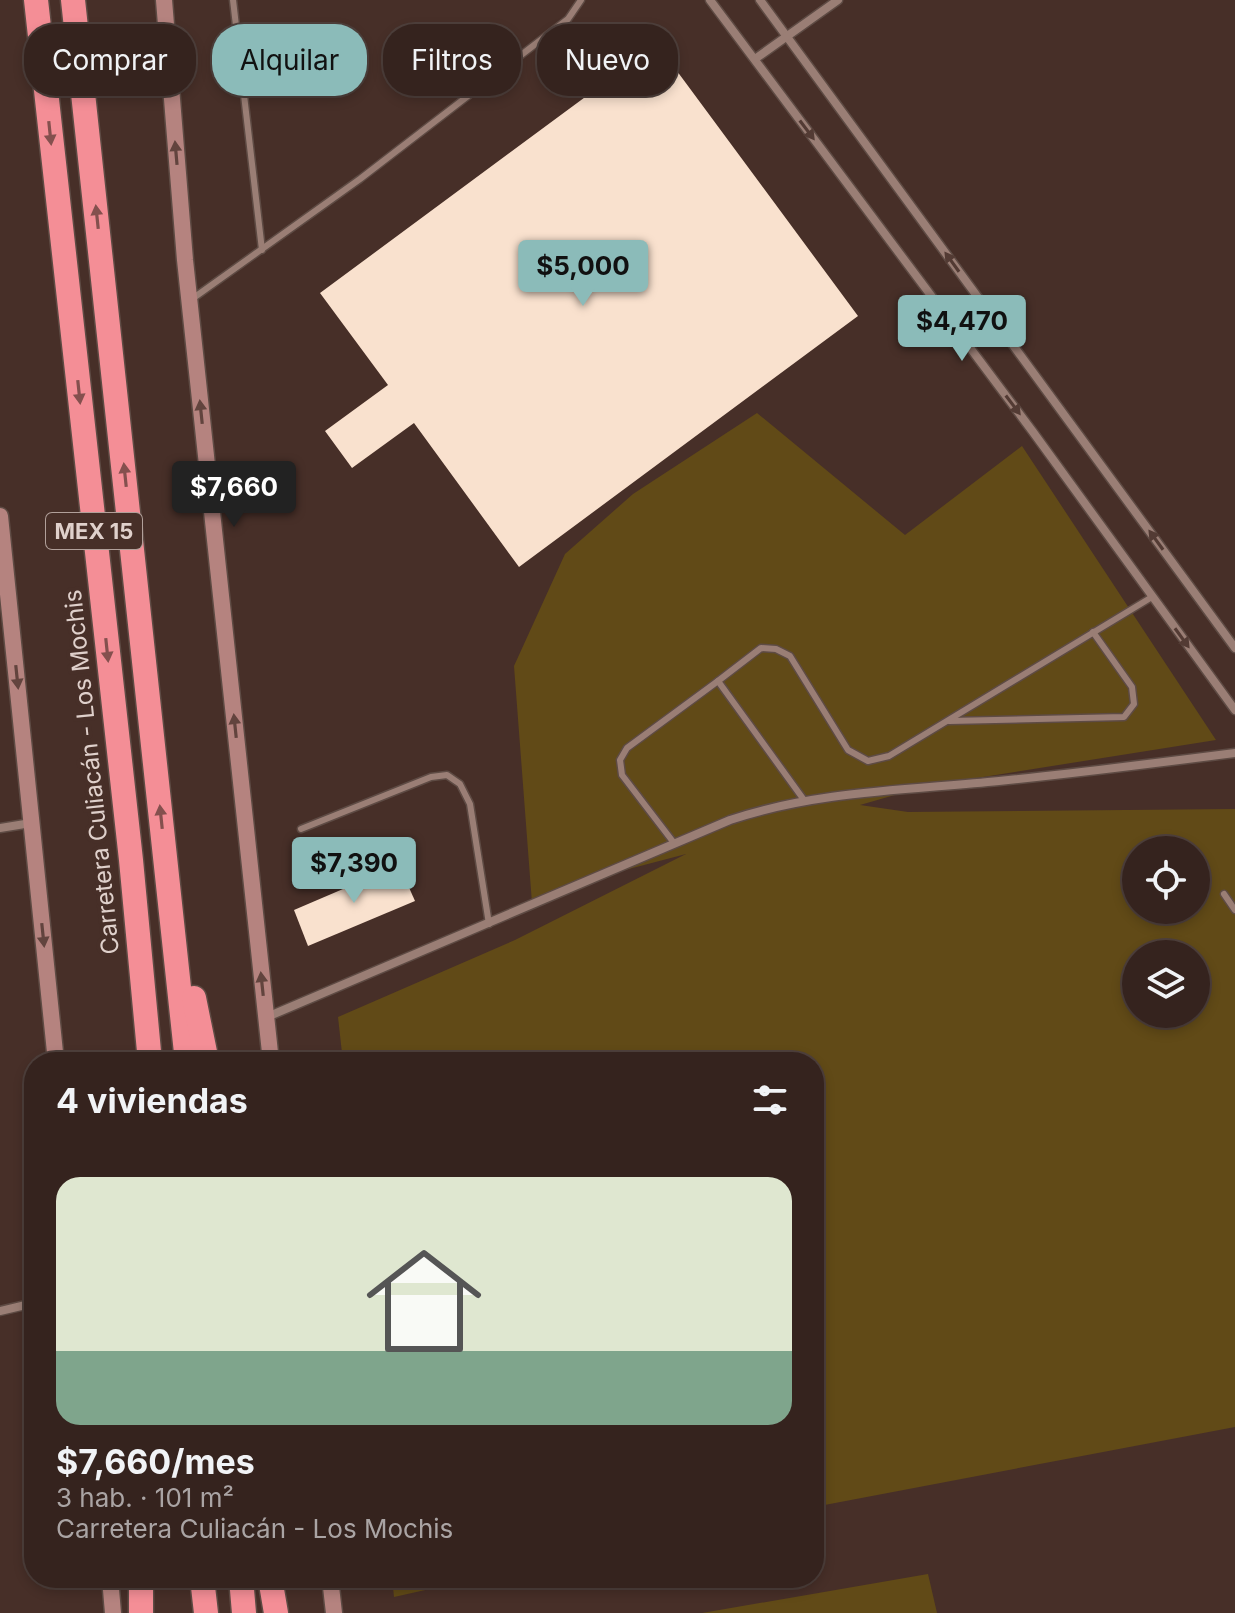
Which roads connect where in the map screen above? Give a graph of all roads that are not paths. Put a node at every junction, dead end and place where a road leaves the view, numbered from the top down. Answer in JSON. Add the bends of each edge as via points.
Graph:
{"nodes":[{"id":1,"x":36,"y":0,"type":"edge"},
{"id":2,"x":73,"y":0,"type":"edge"},
{"id":3,"x":164,"y":0,"type":"edge"},
{"id":4,"x":233,"y":0,"type":"edge"},
{"id":5,"x":581,"y":0,"type":"edge"},
{"id":6,"x":710,"y":0,"type":"edge"},
{"id":7,"x":760,"y":0,"type":"edge"},
{"id":8,"x":838,"y":0,"type":"edge"},
{"id":9,"x":788,"y":37,"type":"junction"},
{"id":10,"x":755,"y":59,"type":"junction"},
{"id":11,"x":262,"y":250,"type":"junction"},
{"id":12,"x":189,"y":301,"type":"junction"},
{"id":13,"x":0,"y":516,"type":"edge"},
{"id":14,"x":1152,"y":597,"type":"junction"},
{"id":15,"x":1093,"y":632,"type":"junction"},
{"id":16,"x":1235,"y":648,"type":"edge"},
{"id":17,"x":718,"y":681,"type":"junction"},
{"id":18,"x":1235,"y":710,"type":"edge"},
{"id":19,"x":946,"y":721,"type":"junction"},
{"id":20,"x":1235,"y":753,"type":"edge"},
{"id":21,"x":804,"y":800,"type":"junction"},
{"id":22,"x":32,"y":823,"type":"junction"},
{"id":23,"x":0,"y":828,"type":"edge"},
{"id":24,"x":301,"y":829,"type":"dead end"},
{"id":25,"x":674,"y":843,"type":"junction"},
{"id":26,"x":165,"y":851,"type":"junction"},
{"id":27,"x":131,"y":860,"type":"junction"},
{"id":28,"x":1224,"y":894,"type":"dead end"},
{"id":29,"x":1235,"y":910,"type":"edge"},
{"id":30,"x":489,"y":924,"type":"junction"},
{"id":31,"x":266,"y":1018,"type":"junction"},
{"id":32,"x":55,"y":1052,"type":"edge"},
{"id":33,"x":134,"y":1052,"type":"edge"},
{"id":34,"x":149,"y":1052,"type":"edge"},
{"id":35,"x":186,"y":1052,"type":"edge"},
{"id":36,"x":205,"y":1052,"type":"edge"},
{"id":37,"x":270,"y":1052,"type":"edge"},
{"id":38,"x":24,"y":1305,"type":"edge"},
{"id":39,"x":0,"y":1311,"type":"edge"},
{"id":40,"x":111,"y":1588,"type":"edge"},
{"id":41,"x":141,"y":1588,"type":"edge"},
{"id":42,"x":203,"y":1588,"type":"edge"},
{"id":43,"x":242,"y":1588,"type":"edge"},
{"id":44,"x":272,"y":1588,"type":"edge"},
{"id":45,"x":331,"y":1588,"type":"edge"},
{"id":46,"x":113,"y":1613,"type":"edge"},
{"id":47,"x":141,"y":1613,"type":"edge"},
{"id":48,"x":206,"y":1613,"type":"edge"},
{"id":49,"x":244,"y":1613,"type":"edge"},
{"id":50,"x":276,"y":1613,"type":"edge"},
{"id":51,"x":334,"y":1613,"type":"edge"}],
"edges":[{"from":1,"to":27,"type":"highway","name":"Carretera Culiacán - Los Mochis","number":"MEX 15","one_way":true},
{"from":26,"to":2,"type":"highway","number":"MEX 15","one_way":true},
{"from":12,"to":3,"type":"main road","one_way":true},
{"from":4,"to":11,"type":"lane"},
{"from":5,"to":11,"type":"lane","via":[[568,19]]},
{"from":6,"to":10,"type":"street"},
{"from":7,"to":9,"type":"street"},
{"from":8,"to":9,"type":"street"},
{"from":9,"to":10,"type":"street"},
{"from":16,"to":9,"type":"street","one_way":true},
{"from":10,"to":14,"type":"street","one_way":true},
{"from":11,"to":12,"type":"lane"},
{"from":31,"to":12,"type":"main road","one_way":true},
{"from":13,"to":22,"type":"main road","one_way":true},
{"from":14,"to":15,"type":"lane"},
{"from":14,"to":18,"type":"street","one_way":true},
{"from":15,"to":19,"type":"lane"},
{"from":15,"to":19,"type":"lane","via":[[1132,687],[1134,704],[1124,717]]},
{"from":17,"to":19,"type":"lane","via":[[761,648],[790,656],[848,750],[868,761],[889,756]]},
{"from":17,"to":21,"type":"lane"},
{"from":17,"to":25,"type":"lane","via":[[627,748],[620,760],[622,775]]},
{"from":20,"to":21,"type":"street"},
{"from":21,"to":25,"type":"street","via":[[768,807]]},
{"from":22,"to":23,"type":"street"},
{"from":22,"to":32,"type":"main road","one_way":true},
{"from":24,"to":30,"type":"lane","via":[[447,775],[460,784],[470,804]]},
{"from":25,"to":30,"type":"street"},
{"from":26,"to":35,"type":"highway","number":"MEX 15"},
{"from":26,"to":36,"type":"highway"},
{"from":27,"to":33,"type":"highway"},
{"from":27,"to":34,"type":"highway","name":"Carretera Culiacán - Los Mochis","number":"MEX 15"},
{"from":28,"to":29,"type":"lane"},
{"from":30,"to":31,"type":"street"},
{"from":31,"to":37,"type":"main road"},
{"from":38,"to":39,"type":"street"},
{"from":40,"to":46,"type":"main road"},
{"from":41,"to":47,"type":"highway"},
{"from":42,"to":48,"type":"highway"},
{"from":43,"to":49,"type":"highway"},
{"from":44,"to":50,"type":"highway"},
{"from":45,"to":51,"type":"main road"}]}
